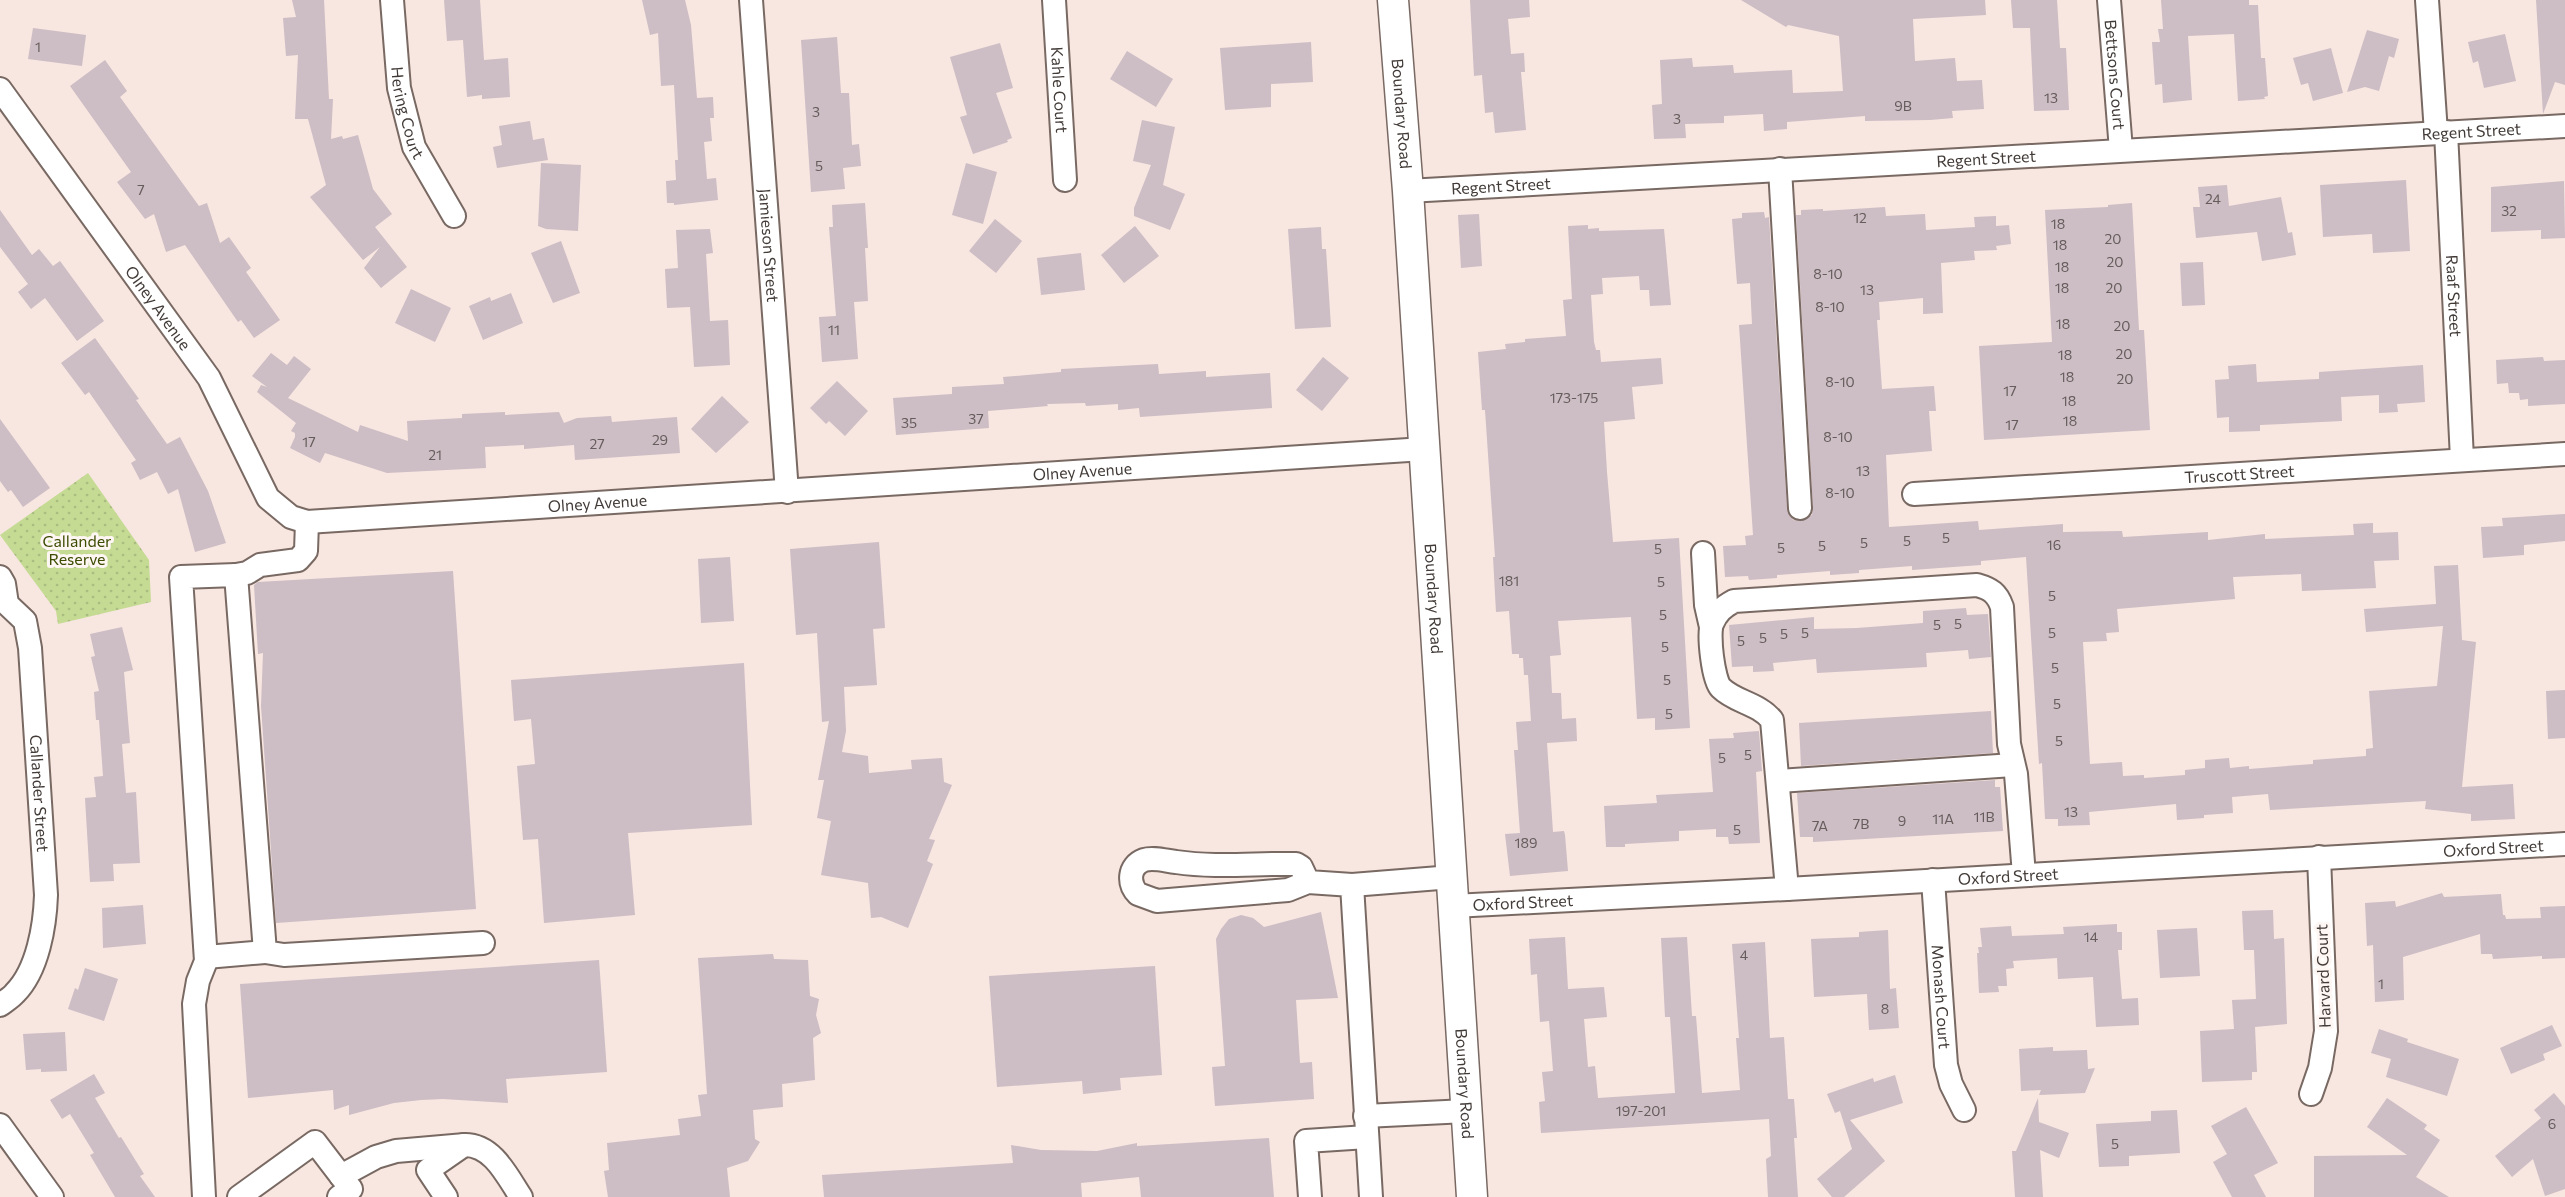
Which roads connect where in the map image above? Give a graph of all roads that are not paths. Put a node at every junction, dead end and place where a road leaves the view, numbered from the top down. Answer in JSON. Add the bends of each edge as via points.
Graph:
{"nodes":[{"id":1,"x":392,"y":0,"type":"edge"},
{"id":2,"x":751,"y":0,"type":"edge"},
{"id":3,"x":1054,"y":0,"type":"edge"},
{"id":4,"x":1393,"y":0,"type":"edge"},
{"id":5,"x":2109,"y":0,"type":"edge"},
{"id":6,"x":2427,"y":0,"type":"edge"},
{"id":7,"x":0,"y":89,"type":"edge"},
{"id":8,"x":2565,"y":126,"type":"edge"},
{"id":9,"x":2441,"y":132,"type":"junction"},
{"id":10,"x":2121,"y":150,"type":"junction"},
{"id":11,"x":1780,"y":170,"type":"junction"},
{"id":12,"x":1065,"y":180,"type":"dead end"},
{"id":13,"x":1408,"y":191,"type":"junction"},
{"id":14,"x":454,"y":216,"type":"dead end"},
{"id":15,"x":1424,"y":448,"type":"junction"},
{"id":16,"x":2565,"y":454,"type":"edge"},
{"id":17,"x":2462,"y":459,"type":"junction"},
{"id":18,"x":787,"y":492,"type":"junction"},
{"id":19,"x":1914,"y":494,"type":"dead end"},
{"id":20,"x":1800,"y":508,"type":"dead end"},
{"id":21,"x":306,"y":522,"type":"junction"},
{"id":22,"x":1703,"y":553,"type":"dead end"},
{"id":23,"x":236,"y":575,"type":"junction"},
{"id":24,"x":0,"y":577,"type":"edge"},
{"id":25,"x":1711,"y":627,"type":"junction"},
{"id":26,"x":2013,"y":765,"type":"junction"},
{"id":27,"x":1779,"y":781,"type":"junction"},
{"id":28,"x":2565,"y":844,"type":"edge"},
{"id":29,"x":2319,"y":857,"type":"junction"},
{"id":30,"x":2024,"y":875,"type":"junction"},
{"id":31,"x":1934,"y":880,"type":"junction"},
{"id":32,"x":1308,"y":882,"type":"junction"},
{"id":33,"x":1352,"y":885,"type":"junction"},
{"id":34,"x":1787,"y":889,"type":"junction"},
{"id":35,"x":1453,"y":891,"type":"junction"},
{"id":36,"x":483,"y":943,"type":"dead end"},
{"id":37,"x":264,"y":952,"type":"junction"},
{"id":38,"x":206,"y":957,"type":"junction"},
{"id":39,"x":0,"y":1005,"type":"edge"},
{"id":40,"x":2311,"y":1094,"type":"dead end"},
{"id":41,"x":1964,"y":1110,"type":"dead end"},
{"id":42,"x":1466,"y":1111,"type":"junction"},
{"id":43,"x":0,"y":1125,"type":"edge"},
{"id":44,"x":1366,"y":1126,"type":"junction"},
{"id":45,"x":465,"y":1144,"type":"junction"},
{"id":46,"x":340,"y":1186,"type":"edge"},
{"id":47,"x":52,"y":1197,"type":"edge"},
{"id":48,"x":204,"y":1197,"type":"edge"},
{"id":49,"x":239,"y":1197,"type":"edge"},
{"id":50,"x":446,"y":1197,"type":"edge"},
{"id":51,"x":521,"y":1197,"type":"edge"},
{"id":52,"x":1310,"y":1197,"type":"edge"},
{"id":53,"x":1371,"y":1197,"type":"edge"},
{"id":54,"x":1472,"y":1197,"type":"edge"}],
"edges":[{"from":1,"to":14,"type":"street","name":"Hering Court","via":[[399,88],[414,147]]},
{"from":2,"to":18,"type":"street","name":"Jamieson Street"},
{"from":3,"to":12,"type":"street","name":"Kahle Court"},
{"from":4,"to":13,"type":"main road","name":"Boundary Road"},
{"from":5,"to":10,"type":"street","name":"Bettsons Court"},
{"from":6,"to":9,"type":"street","name":"Raaf Street"},
{"from":7,"to":21,"type":"street","name":"Olney Avenue","via":[[209,378],[268,498]]},
{"from":8,"to":9,"type":"street","name":"Regent Street"},
{"from":9,"to":10,"type":"street","name":"Regent Street"},
{"from":9,"to":17,"type":"street","name":"Raaf Street"},
{"from":10,"to":11,"type":"street","name":"Regent Street"},
{"from":11,"to":13,"type":"street","name":"Regent Street"},
{"from":11,"to":20,"type":"street"},
{"from":13,"to":15,"type":"main road","name":"Boundary Road"},
{"from":15,"to":18,"type":"street","name":"Olney Avenue"},
{"from":15,"to":35,"type":"main road","name":"Boundary Road"},
{"from":16,"to":17,"type":"street","name":"Truscott Street"},
{"from":17,"to":19,"type":"street","name":"Truscott Street"},
{"from":18,"to":21,"type":"street","name":"Olney Avenue"},
{"from":21,"to":23,"type":"street","via":[[306,551],[298,560],[260,565]]},
{"from":22,"to":25,"type":"street"},
{"from":23,"to":37,"type":"street"},
{"from":23,"to":38,"type":"street","via":[[181,578]]},
{"from":24,"to":39,"type":"street","name":"Callander Street","via":[[7,603],[26,624],[45,873],[45,915],[34,962],[16,993]]},
{"from":25,"to":26,"type":"street","via":[[1720,609],[1734,601],[1977,585],[1990,588],[1999,596],[2002,607]]},
{"from":25,"to":27,"type":"street","via":[[1715,679],[1722,689],[1760,708],[1772,720]]},
{"from":26,"to":27,"type":"street"},
{"from":26,"to":30,"type":"street"},
{"from":27,"to":34,"type":"street"},
{"from":28,"to":29,"type":"street","name":"Oxford Street"},
{"from":29,"to":30,"type":"street","name":"Oxford Street"},
{"from":29,"to":40,"type":"street","name":"Harvard Court","via":[[2326,1031]]},
{"from":30,"to":31,"type":"street","name":"Oxford Street"},
{"from":31,"to":34,"type":"street","name":"Oxford Street"},
{"from":31,"to":41,"type":"street","name":"Monash Court","via":[[1946,1065]]},
{"from":32,"to":32,"type":"street","via":[[1288,890],[1157,901],[1138,894],[1131,881],[1137,864],[1152,859],[1212,867],[1296,864]]},
{"from":32,"to":33,"type":"street","name":"Oxford Street"},
{"from":33,"to":35,"type":"street","name":"Oxford Street"},
{"from":33,"to":44,"type":"street"},
{"from":34,"to":35,"type":"street","name":"Oxford Street"},
{"from":35,"to":42,"type":"main road","name":"Boundary Road"},
{"from":36,"to":37,"type":"street","via":[[284,955]]},
{"from":37,"to":38,"type":"street"},
{"from":38,"to":48,"type":"street","via":[[194,1004]]},
{"from":42,"to":44,"type":"street"},
{"from":42,"to":54,"type":"main road","name":"Boundary Road"},
{"from":43,"to":47,"type":"street"},
{"from":44,"to":52,"type":"street","via":[[1306,1141]]},
{"from":44,"to":53,"type":"street"},
{"from":45,"to":46,"type":"street","via":[[386,1154]]},
{"from":45,"to":50,"type":"street","via":[[428,1170]]},
{"from":45,"to":51,"type":"street","via":[[491,1154]]},
{"from":46,"to":49,"type":"street","via":[[315,1142]]}]}
